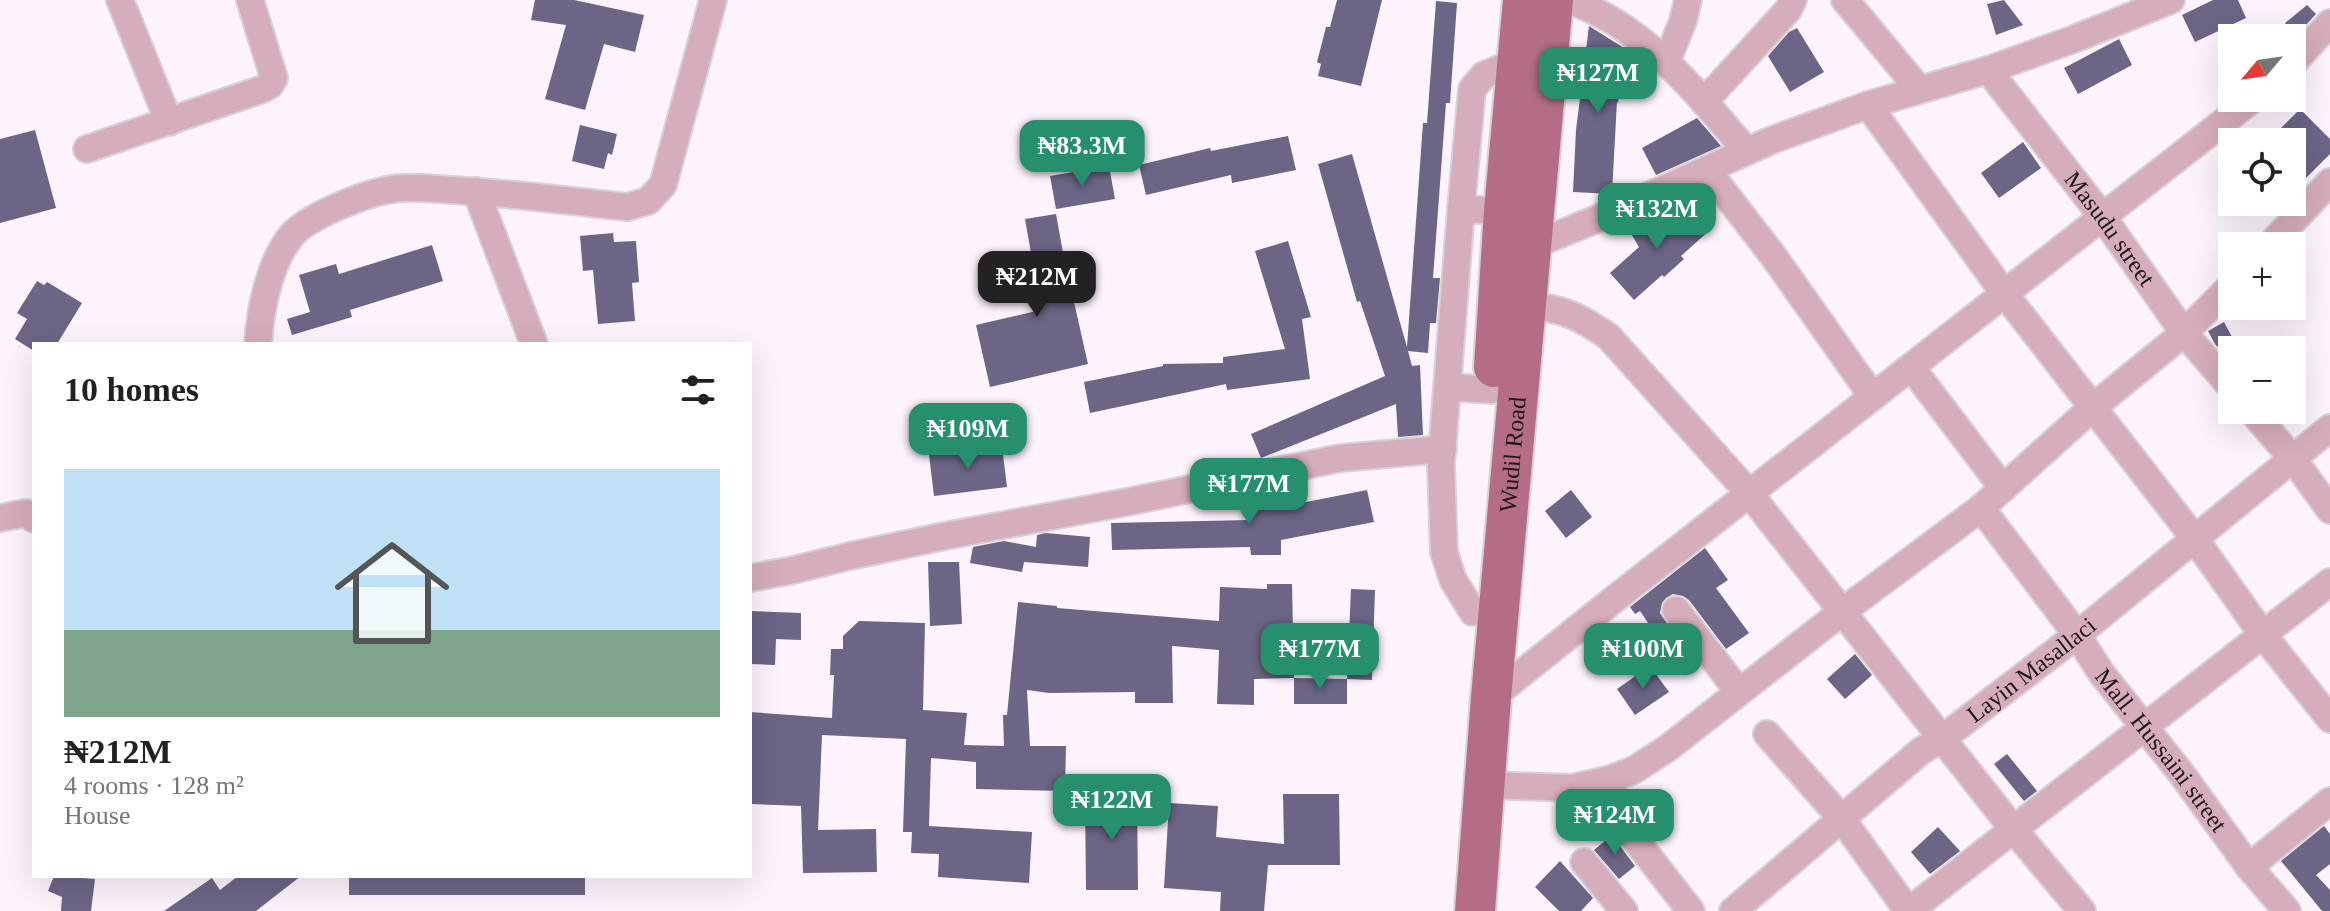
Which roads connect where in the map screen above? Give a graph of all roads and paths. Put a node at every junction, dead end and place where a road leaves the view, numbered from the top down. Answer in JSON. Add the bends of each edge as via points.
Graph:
{"nodes":[{"id":1,"x":120,"y":0,"type":"edge"},
{"id":2,"x":250,"y":0,"type":"edge"},
{"id":3,"x":713,"y":0,"type":"edge"},
{"id":4,"x":1523,"y":0,"type":"edge"},
{"id":5,"x":1553,"y":0,"type":"edge"},
{"id":6,"x":1568,"y":0,"type":"edge"},
{"id":7,"x":1688,"y":0,"type":"edge"},
{"id":8,"x":1793,"y":0,"type":"edge"},
{"id":9,"x":1845,"y":0,"type":"edge"},
{"id":10,"x":2171,"y":0,"type":"edge"},
{"id":11,"x":2330,"y":23,"type":"edge"},
{"id":12,"x":2306,"y":49,"type":"edge"},
{"id":13,"x":1518,"y":61,"type":"junction"},
{"id":14,"x":1667,"y":61,"type":"junction"},
{"id":15,"x":1988,"y":70,"type":"junction"},
{"id":16,"x":1919,"y":89,"type":"junction"},
{"id":17,"x":1704,"y":102,"type":"junction"},
{"id":18,"x":1868,"y":105,"type":"junction"},
{"id":19,"x":2236,"y":112,"type":"edge"},
{"id":20,"x":169,"y":122,"type":"junction"},
{"id":21,"x":87,"y":149,"type":"dead end"},
{"id":22,"x":1747,"y":151,"type":"junction"},
{"id":23,"x":1707,"y":170,"type":"junction"},
{"id":24,"x":2330,"y":182,"type":"edge"},
{"id":25,"x":476,"y":191,"type":"junction"},
{"id":26,"x":1461,"y":209,"type":"junction"},
{"id":27,"x":1504,"y":211,"type":"junction"},
{"id":28,"x":2102,"y":216,"type":"junction"},
{"id":29,"x":2282,"y":232,"type":"edge"},
{"id":30,"x":1531,"y":246,"type":"junction"},
{"id":31,"x":2004,"y":293,"type":"junction"},
{"id":32,"x":2218,"y":299,"type":"edge"},
{"id":33,"x":1527,"y":305,"type":"junction"},
{"id":34,"x":2184,"y":333,"type":"junction"},
{"id":35,"x":258,"y":342,"type":"edge"},
{"id":36,"x":533,"y":342,"type":"edge"},
{"id":37,"x":1911,"y":367,"type":"junction"},
{"id":38,"x":2218,"y":372,"type":"edge"},
{"id":39,"x":1448,"y":387,"type":"junction"},
{"id":40,"x":1492,"y":390,"type":"junction"},
{"id":41,"x":1873,"y":397,"type":"junction"},
{"id":42,"x":2092,"y":408,"type":"junction"},
{"id":43,"x":2263,"y":424,"type":"edge"},
{"id":44,"x":2330,"y":428,"type":"edge"},
{"id":45,"x":1443,"y":449,"type":"junction"},
{"id":46,"x":2293,"y":459,"type":"junction"},
{"id":47,"x":2003,"y":488,"type":"junction"},
{"id":48,"x":1749,"y":493,"type":"junction"},
{"id":49,"x":1981,"y":508,"type":"junction"},
{"id":50,"x":2330,"y":510,"type":"edge"},
{"id":51,"x":0,"y":518,"type":"edge"},
{"id":52,"x":32,"y":518,"type":"edge"},
{"id":53,"x":2195,"y":539,"type":"junction"},
{"id":54,"x":752,"y":578,"type":"edge"},
{"id":55,"x":2330,"y":582,"type":"edge"},
{"id":56,"x":1676,"y":610,"type":"dead end"},
{"id":57,"x":1843,"y":611,"type":"junction"},
{"id":58,"x":1473,"y":612,"type":"junction"},
{"id":59,"x":2077,"y":635,"type":"junction"},
{"id":60,"x":2263,"y":635,"type":"junction"},
{"id":61,"x":1739,"y":692,"type":"junction"},
{"id":62,"x":1491,"y":698,"type":"junction"},
{"id":63,"x":2330,"y":719,"type":"edge"},
{"id":64,"x":2144,"y":727,"type":"junction"},
{"id":65,"x":1767,"y":734,"type":"dead end"},
{"id":66,"x":1943,"y":738,"type":"junction"},
{"id":67,"x":1608,"y":780,"type":"junction"},
{"id":68,"x":1485,"y":785,"type":"junction"},
{"id":69,"x":2330,"y":801,"type":"edge"},
{"id":70,"x":1842,"y":819,"type":"junction"},
{"id":71,"x":2014,"y":830,"type":"junction"},
{"id":72,"x":1584,"y":862,"type":"dead end"},
{"id":73,"x":2249,"y":867,"type":"junction"},
{"id":74,"x":1452,"y":911,"type":"edge"},
{"id":75,"x":1475,"y":911,"type":"edge"},
{"id":76,"x":1624,"y":911,"type":"edge"},
{"id":77,"x":1691,"y":911,"type":"edge"},
{"id":78,"x":1733,"y":911,"type":"edge"},
{"id":79,"x":1908,"y":911,"type":"edge"},
{"id":80,"x":2082,"y":911,"type":"edge"},
{"id":81,"x":2287,"y":911,"type":"edge"}],
"edges":[{"from":1,"to":20,"type":"street"},
{"from":2,"to":20,"type":"street","via":[[274,78],[270,85]]},
{"from":3,"to":25,"type":"street","via":[[663,185],[648,201],[627,207]]},
{"from":4,"to":13,"type":"main road","name":"Wudil Road"},
{"from":5,"to":30,"type":"main road","name":"Wudil Road"},
{"from":6,"to":14,"type":"street","via":[[1610,18]]},
{"from":7,"to":14,"type":"street"},
{"from":8,"to":17,"type":"street"},
{"from":9,"to":16,"type":"street"},
{"from":10,"to":15,"type":"street"},
{"from":11,"to":12,"type":"street"},
{"from":13,"to":26,"type":"street","via":[[1484,75],[1472,89]]},
{"from":13,"to":27,"type":"main road","name":"Wudil Road"},
{"from":14,"to":17,"type":"street"},
{"from":15,"to":16,"type":"street"},
{"from":15,"to":28,"type":"street","name":"Masudu street"},
{"from":16,"to":18,"type":"street"},
{"from":17,"to":22,"type":"street"},
{"from":18,"to":22,"type":"street"},
{"from":18,"to":31,"type":"street"},
{"from":19,"to":28,"type":"street"},
{"from":20,"to":21,"type":"street"},
{"from":22,"to":23,"type":"street"},
{"from":23,"to":30,"type":"street"},
{"from":23,"to":41,"type":"street"},
{"from":24,"to":29,"type":"street"},
{"from":25,"to":35,"type":"street","via":[[400,188],[318,215],[279,253]]},
{"from":25,"to":36,"type":"street"},
{"from":26,"to":27,"type":"street"},
{"from":26,"to":39,"type":"street"},
{"from":27,"to":40,"type":"main road","name":"Wudil Road"},
{"from":28,"to":31,"type":"street"},
{"from":28,"to":34,"type":"street","name":"Masudu street"},
{"from":30,"to":33,"type":"main road","name":"Wudil Road"},
{"from":31,"to":37,"type":"street"},
{"from":31,"to":42,"type":"street"},
{"from":32,"to":34,"type":"street"},
{"from":33,"to":48,"type":"street","via":[[1580,317],[1608,336]]},
{"from":33,"to":62,"type":"main road","name":"Wudil Road"},
{"from":34,"to":38,"type":"street","name":"Masudu street"},
{"from":34,"to":42,"type":"street"},
{"from":37,"to":41,"type":"street"},
{"from":37,"to":47,"type":"street"},
{"from":39,"to":40,"type":"street"},
{"from":39,"to":45,"type":"street"},
{"from":40,"to":58,"type":"main road","name":"Wudil Road"},
{"from":41,"to":48,"type":"street"},
{"from":42,"to":47,"type":"street"},
{"from":42,"to":53,"type":"street"},
{"from":43,"to":46,"type":"street"},
{"from":44,"to":46,"type":"street","name":"Layin Masallaci"},
{"from":45,"to":54,"type":"street","via":[[1341,458]]},
{"from":45,"to":58,"type":"street","via":[[1444,552],[1453,580]]},
{"from":46,"to":50,"type":"street"},
{"from":46,"to":53,"type":"street","name":"Layin Masallaci"},
{"from":47,"to":49,"type":"street"},
{"from":48,"to":57,"type":"street"},
{"from":48,"to":62,"type":"street"},
{"from":49,"to":57,"type":"street"},
{"from":49,"to":59,"type":"street","name":"Mall. Hussaini street"},
{"from":51,"to":52,"type":"street","via":[[26,513]]},
{"from":53,"to":59,"type":"street","name":"Layin Masallaci"},
{"from":53,"to":60,"type":"street"},
{"from":55,"to":60,"type":"street"},
{"from":56,"to":61,"type":"street"},
{"from":57,"to":61,"type":"street"},
{"from":57,"to":66,"type":"street"},
{"from":58,"to":74,"type":"main road","name":"Wudil Road"},
{"from":59,"to":64,"type":"street","name":"Mall. Hussaini street"},
{"from":59,"to":66,"type":"street","name":"Layin Masallaci"},
{"from":60,"to":63,"type":"street"},
{"from":60,"to":64,"type":"street"},
{"from":61,"to":67,"type":"street","via":[[1668,748]]},
{"from":62,"to":68,"type":"main road","name":"Wudil Road"},
{"from":64,"to":71,"type":"street"},
{"from":64,"to":73,"type":"street","name":"Mall. Hussaini street"},
{"from":65,"to":70,"type":"street"},
{"from":66,"to":70,"type":"street","name":"Layin Masallaci"},
{"from":66,"to":71,"type":"street"},
{"from":67,"to":68,"type":"street","via":[[1572,788]]},
{"from":67,"to":77,"type":"street","via":[[1626,828]]},
{"from":68,"to":75,"type":"main road","name":"Wudil Road"},
{"from":69,"to":73,"type":"street"},
{"from":70,"to":78,"type":"street","name":"Layin Masallaci"},
{"from":70,"to":79,"type":"street"},
{"from":71,"to":79,"type":"street"},
{"from":71,"to":80,"type":"street"},
{"from":72,"to":76,"type":"street"},
{"from":73,"to":81,"type":"street","name":"Mall. Hussaini street"}]}
